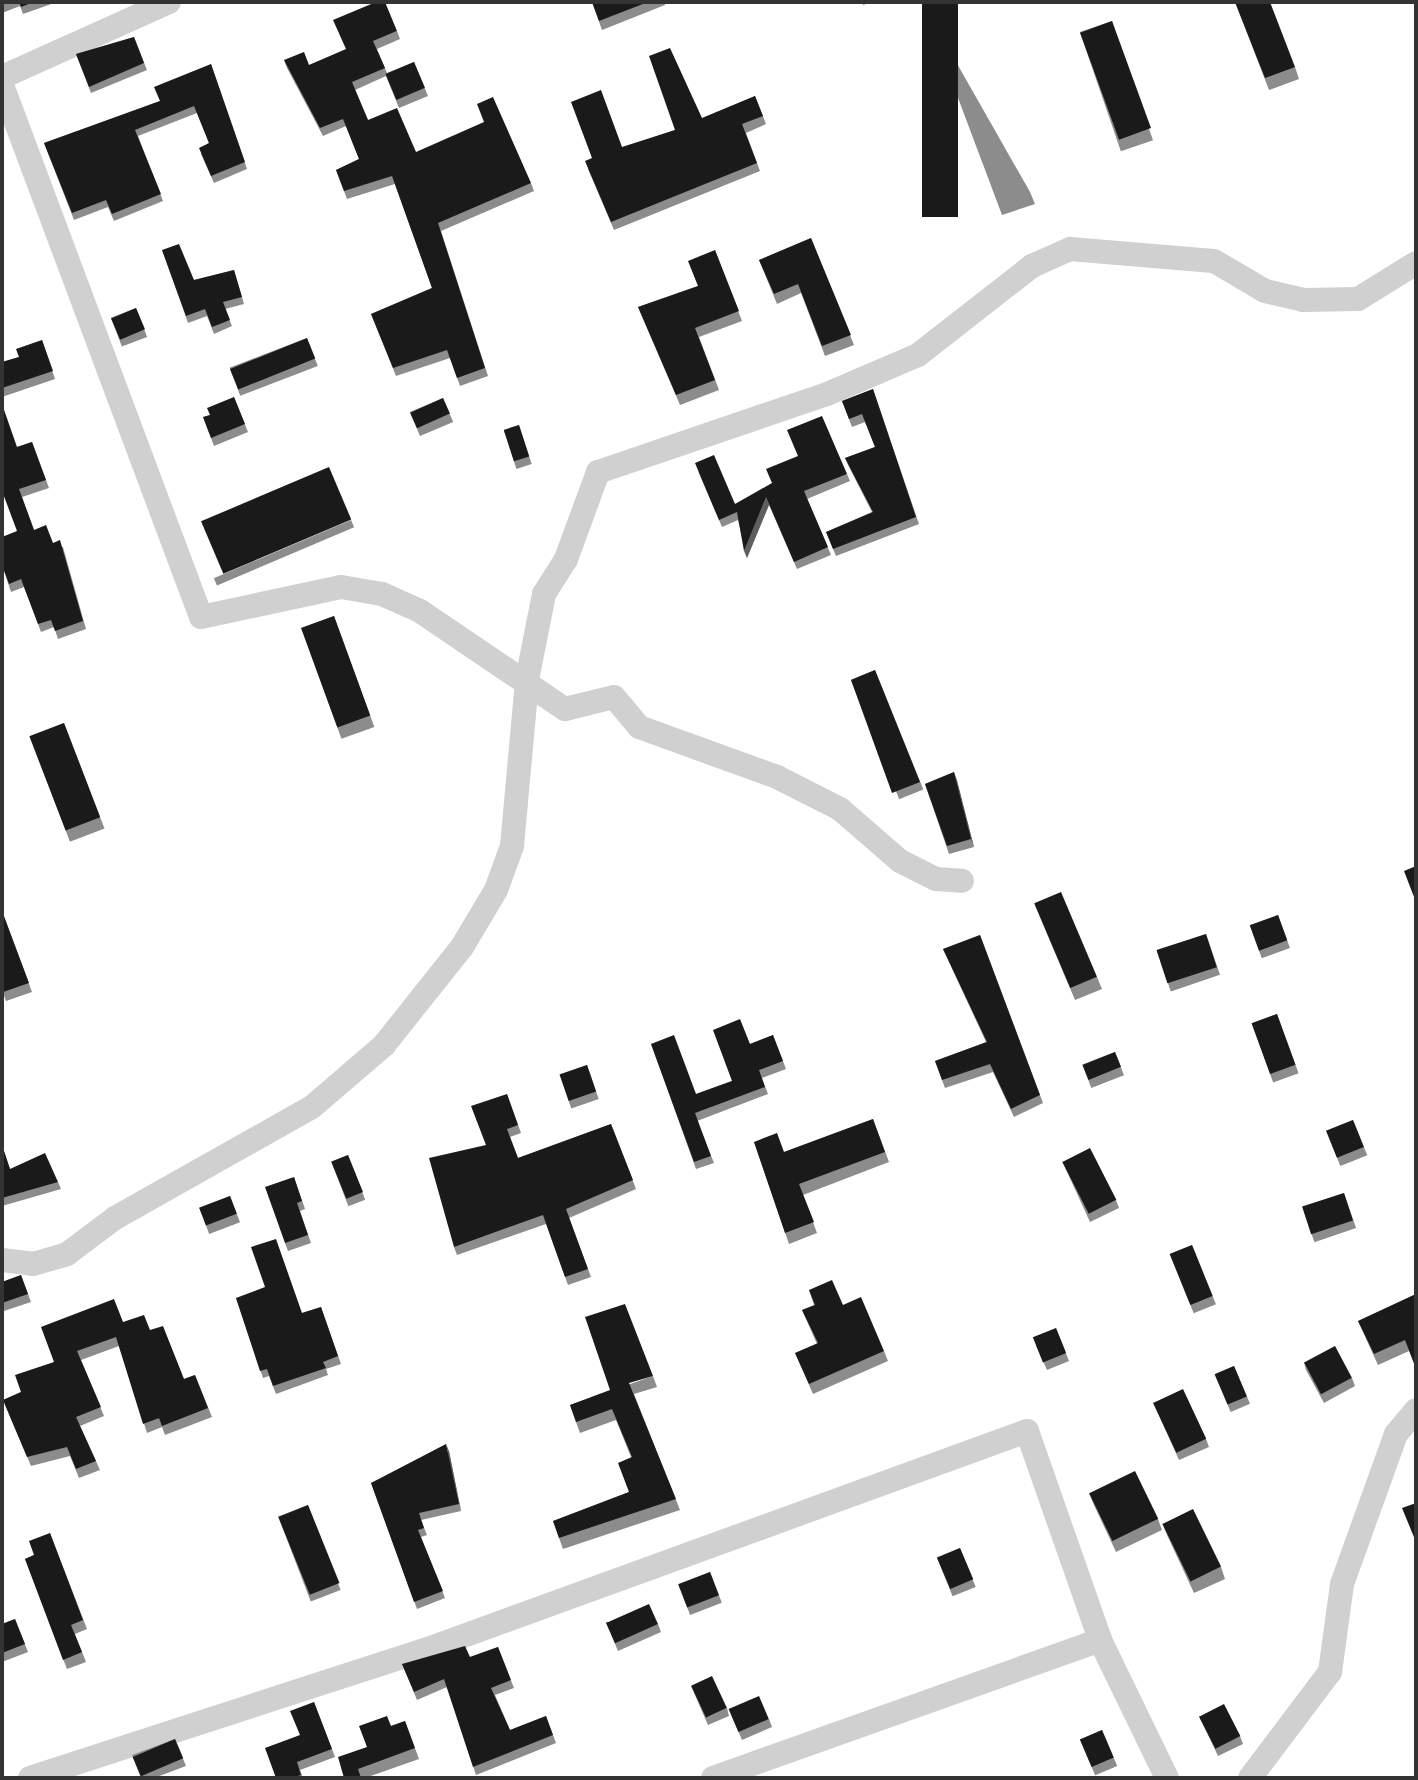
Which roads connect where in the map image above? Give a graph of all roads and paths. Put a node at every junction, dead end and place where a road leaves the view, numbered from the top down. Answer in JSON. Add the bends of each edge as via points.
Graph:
{"nodes":[{"id":1,"x":169,"y":2,"type":"edge"},
{"id":2,"x":2,"y":78,"type":"edge"},
{"id":3,"x":2,"y":85,"type":"edge"},
{"id":4,"x":1416,"y":263,"type":"edge"},
{"id":5,"x":527,"y":680,"type":"junction"},
{"id":6,"x":962,"y":881,"type":"dead end"},
{"id":7,"x":2,"y":1261,"type":"edge"},
{"id":8,"x":1416,"y":1410,"type":"edge"},
{"id":9,"x":1100,"y":1640,"type":"junction"},
{"id":10,"x":30,"y":1778,"type":"edge"},
{"id":11,"x":713,"y":1778,"type":"edge"},
{"id":12,"x":1167,"y":1778,"type":"edge"},
{"id":13,"x":1250,"y":1778,"type":"edge"}],
"edges":[{"from":1,"to":2,"type":"street"},
{"from":3,"to":5,"type":"street","via":[[201,617],[341,587],[382,594],[420,611]]},
{"from":4,"to":5,"type":"street","via":[[1358,299],[1303,300],[1265,291],[1214,261],[1147,251],[1070,249],[1032,266],[918,355],[827,394],[598,472],[566,559],[544,594]]},
{"from":5,"to":6,"type":"street","via":[[565,709],[614,697],[639,727],[778,777],[840,809],[900,861],[936,879]]},
{"from":5,"to":7,"type":"street","via":[[518,813],[496,890],[462,947],[384,1045],[312,1107],[115,1218],[67,1254],[33,1264]]},
{"from":8,"to":13,"type":"street","via":[[1396,1434],[1342,1584],[1330,1672]]},
{"from":9,"to":10,"type":"street","via":[[1027,1432],[436,1646]]},
{"from":9,"to":11,"type":"street"},
{"from":9,"to":12,"type":"street"}]}
